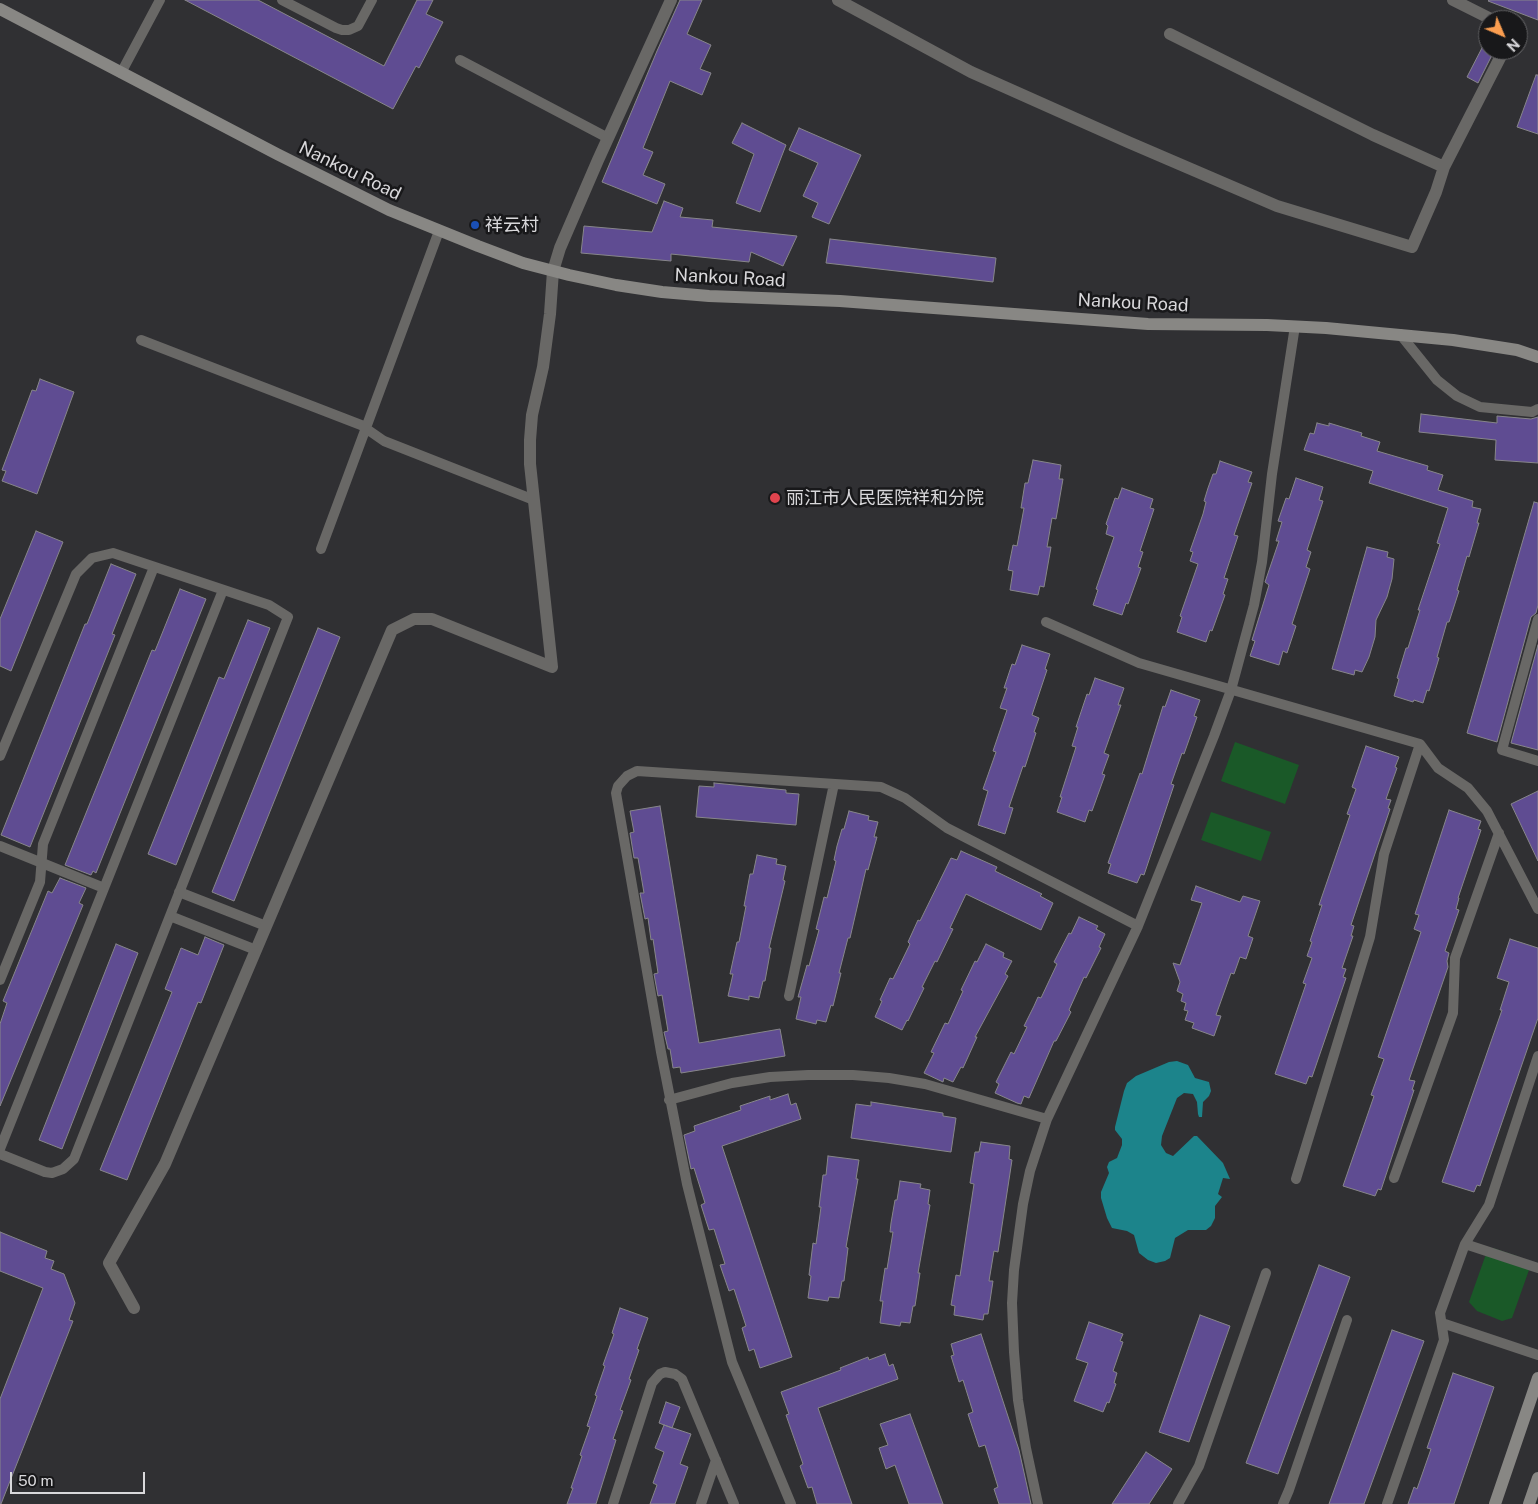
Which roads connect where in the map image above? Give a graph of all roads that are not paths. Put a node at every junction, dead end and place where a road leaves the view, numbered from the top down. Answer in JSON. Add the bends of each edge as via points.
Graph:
{"nodes":[{"id":1,"x":160,"y":0,"type":"edge"},
{"id":2,"x":282,"y":0,"type":"edge"},
{"id":3,"x":372,"y":0,"type":"edge"},
{"id":4,"x":671,"y":0,"type":"edge"},
{"id":5,"x":838,"y":0,"type":"edge"},
{"id":6,"x":1453,"y":0,"type":"edge"},
{"id":7,"x":293,"y":3,"type":"edge"},
{"id":8,"x":0,"y":9,"type":"edge"},
{"id":9,"x":1478,"y":12,"type":"edge"},
{"id":10,"x":1170,"y":34,"type":"dead end"},
{"id":11,"x":460,"y":60,"type":"dead end"},
{"id":12,"x":1499,"y":60,"type":"edge"},
{"id":13,"x":122,"y":73,"type":"junction"},
{"id":14,"x":608,"y":138,"type":"junction"},
{"id":15,"x":1444,"y":167,"type":"junction"},
{"id":16,"x":439,"y":231,"type":"junction"},
{"id":17,"x":553,"y":271,"type":"junction"},
{"id":18,"x":1295,"y":326,"type":"junction"},
{"id":19,"x":1400,"y":334,"type":"junction"},
{"id":20,"x":141,"y":340,"type":"dead end"},
{"id":21,"x":1538,"y":348,"type":"edge"},
{"id":22,"x":1517,"y":350,"type":"junction"},
{"id":23,"x":1538,"y":357,"type":"edge"},
{"id":24,"x":1538,"y":409,"type":"edge"},
{"id":25,"x":366,"y":428,"type":"junction"},
{"id":26,"x":534,"y":500,"type":"junction"},
{"id":27,"x":321,"y":549,"type":"dead end"},
{"id":28,"x":154,"y":567,"type":"junction"},
{"id":29,"x":223,"y":590,"type":"junction"},
{"id":30,"x":1538,"y":619,"type":"edge"},
{"id":31,"x":1046,"y":622,"type":"dead end"},
{"id":32,"x":1230,"y":690,"type":"junction"},
{"id":33,"x":1420,"y":744,"type":"junction"},
{"id":34,"x":0,"y":756,"type":"edge"},
{"id":35,"x":1538,"y":761,"type":"edge"},
{"id":36,"x":834,"y":784,"type":"junction"},
{"id":37,"x":1499,"y":833,"type":"junction"},
{"id":38,"x":0,"y":846,"type":"edge"},
{"id":39,"x":42,"y":863,"type":"junction"},
{"id":40,"x":104,"y":888,"type":"junction"},
{"id":41,"x":179,"y":892,"type":"junction"},
{"id":42,"x":1538,"y":909,"type":"edge"},
{"id":43,"x":170,"y":916,"type":"junction"},
{"id":44,"x":266,"y":926,"type":"junction"},
{"id":45,"x":1138,"y":926,"type":"junction"},
{"id":46,"x":256,"y":950,"type":"junction"},
{"id":47,"x":0,"y":980,"type":"edge"},
{"id":48,"x":789,"y":996,"type":"dead end"},
{"id":49,"x":1538,"y":1056,"type":"edge"},
{"id":50,"x":669,"y":1100,"type":"junction"},
{"id":51,"x":1047,"y":1119,"type":"junction"},
{"id":52,"x":0,"y":1149,"type":"edge"},
{"id":53,"x":0,"y":1154,"type":"edge"},
{"id":54,"x":1394,"y":1178,"type":"dead end"},
{"id":55,"x":1296,"y":1179,"type":"dead end"},
{"id":56,"x":1465,"y":1244,"type":"junction"},
{"id":57,"x":1538,"y":1268,"type":"edge"},
{"id":58,"x":1266,"y":1273,"type":"dead end"},
{"id":59,"x":134,"y":1308,"type":"dead end"},
{"id":60,"x":1347,"y":1320,"type":"dead end"},
{"id":61,"x":1442,"y":1323,"type":"junction"},
{"id":62,"x":1538,"y":1355,"type":"edge"},
{"id":63,"x":1538,"y":1378,"type":"edge"},
{"id":64,"x":716,"y":1460,"type":"junction"},
{"id":65,"x":1538,"y":1478,"type":"edge"},
{"id":66,"x":613,"y":1504,"type":"edge"},
{"id":67,"x":701,"y":1504,"type":"edge"},
{"id":68,"x":734,"y":1504,"type":"edge"},
{"id":69,"x":791,"y":1504,"type":"edge"},
{"id":70,"x":1038,"y":1504,"type":"edge"},
{"id":71,"x":1178,"y":1504,"type":"edge"},
{"id":72,"x":1283,"y":1504,"type":"edge"},
{"id":73,"x":1386,"y":1504,"type":"edge"},
{"id":74,"x":1495,"y":1504,"type":"edge"},
{"id":75,"x":1529,"y":1504,"type":"edge"}],
"edges":[{"from":1,"to":13,"type":"lane"},
{"from":2,"to":7,"type":"lane"},
{"from":3,"to":7,"type":"lane","via":[[358,26],[348,30],[336,28]]},
{"from":4,"to":14,"type":"street"},
{"from":5,"to":15,"type":"street","via":[[971,72],[1128,142],[1277,206],[1412,247]]},
{"from":6,"to":9,"type":"street"},
{"from":8,"to":13,"type":"main road","name":"Nankou Road"},
{"from":10,"to":15,"type":"street"},
{"from":11,"to":14,"type":"lane"},
{"from":12,"to":15,"type":"street"},
{"from":13,"to":16,"type":"main road","name":"Nankou Road","via":[[333,183]]},
{"from":14,"to":17,"type":"street"},
{"from":16,"to":17,"type":"main road","name":"Nankou Road"},
{"from":16,"to":25,"type":"lane"},
{"from":17,"to":18,"type":"main road","name":"Nankou Road","via":[[616,285],[709,296],[840,301],[1148,324]]},
{"from":17,"to":26,"type":"street","via":[[543,367],[532,415],[530,464]]},
{"from":18,"to":19,"type":"main road","name":"Nankou Road"},
{"from":18,"to":32,"type":"lane","via":[[1262,562],[1250,622]]},
{"from":19,"to":22,"type":"main road","name":"Nankou Road"},
{"from":19,"to":24,"type":"lane","via":[[1437,380],[1457,396],[1480,407],[1532,412]]},
{"from":20,"to":25,"type":"lane"},
{"from":21,"to":22,"type":"main road","name":"Nankou Road"},
{"from":22,"to":23,"type":"main road","name":"Nankou Road"},
{"from":25,"to":26,"type":"lane","via":[[384,441]]},
{"from":25,"to":27,"type":"lane"},
{"from":26,"to":44,"type":"street","via":[[552,667],[432,619],[414,619],[392,630]]},
{"from":28,"to":29,"type":"lane"},
{"from":28,"to":34,"type":"lane","via":[[113,554],[92,558],[76,574]]},
{"from":28,"to":39,"type":"lane","via":[[44,844]]},
{"from":29,"to":40,"type":"lane"},
{"from":29,"to":41,"type":"lane","via":[[269,604],[288,617]]},
{"from":30,"to":35,"type":"lane","via":[[1502,750]]},
{"from":31,"to":32,"type":"lane","via":[[1139,663]]},
{"from":32,"to":33,"type":"lane"},
{"from":32,"to":45,"type":"lane"},
{"from":33,"to":37,"type":"lane","via":[[1438,768],[1454,777],[1478,799]]},
{"from":33,"to":55,"type":"lane","via":[[1384,854],[1370,937]]},
{"from":36,"to":45,"type":"lane","via":[[881,787],[893,792],[947,828]]},
{"from":36,"to":48,"type":"lane"},
{"from":36,"to":50,"type":"lane","via":[[637,771],[626,776],[618,786],[616,792]]},
{"from":37,"to":42,"type":"lane"},
{"from":37,"to":54,"type":"lane","via":[[1455,958],[1453,1013]]},
{"from":38,"to":39,"type":"lane"},
{"from":39,"to":40,"type":"lane"},
{"from":39,"to":47,"type":"lane","via":[[40,882]]},
{"from":40,"to":52,"type":"lane"},
{"from":41,"to":43,"type":"lane"},
{"from":41,"to":44,"type":"lane"},
{"from":43,"to":46,"type":"lane"},
{"from":43,"to":53,"type":"lane","via":[[74,1159],[63,1169],[45,1172]]},
{"from":44,"to":46,"type":"street"},
{"from":45,"to":51,"type":"lane"},
{"from":46,"to":59,"type":"street","via":[[165,1164],[109,1263]]},
{"from":49,"to":56,"type":"lane","via":[[1489,1205]]},
{"from":50,"to":51,"type":"lane","via":[[732,1082],[808,1075],[853,1075],[925,1084]]},
{"from":50,"to":69,"type":"lane","via":[[732,1362]]},
{"from":51,"to":70,"type":"lane","via":[[1023,1204],[1012,1304],[1018,1400]]},
{"from":56,"to":57,"type":"lane"},
{"from":56,"to":61,"type":"lane","via":[[1440,1313]]},
{"from":58,"to":71,"type":"lane","via":[[1199,1466]]},
{"from":60,"to":72,"type":"lane"},
{"from":61,"to":62,"type":"lane"},
{"from":61,"to":73,"type":"lane","via":[[1444,1340]]},
{"from":63,"to":74,"type":"main road"},
{"from":64,"to":66,"type":"lane","via":[[682,1379],[671,1372],[660,1374],[652,1382]]},
{"from":64,"to":67,"type":"lane"},
{"from":64,"to":68,"type":"lane"},
{"from":65,"to":75,"type":"main road"}]}
